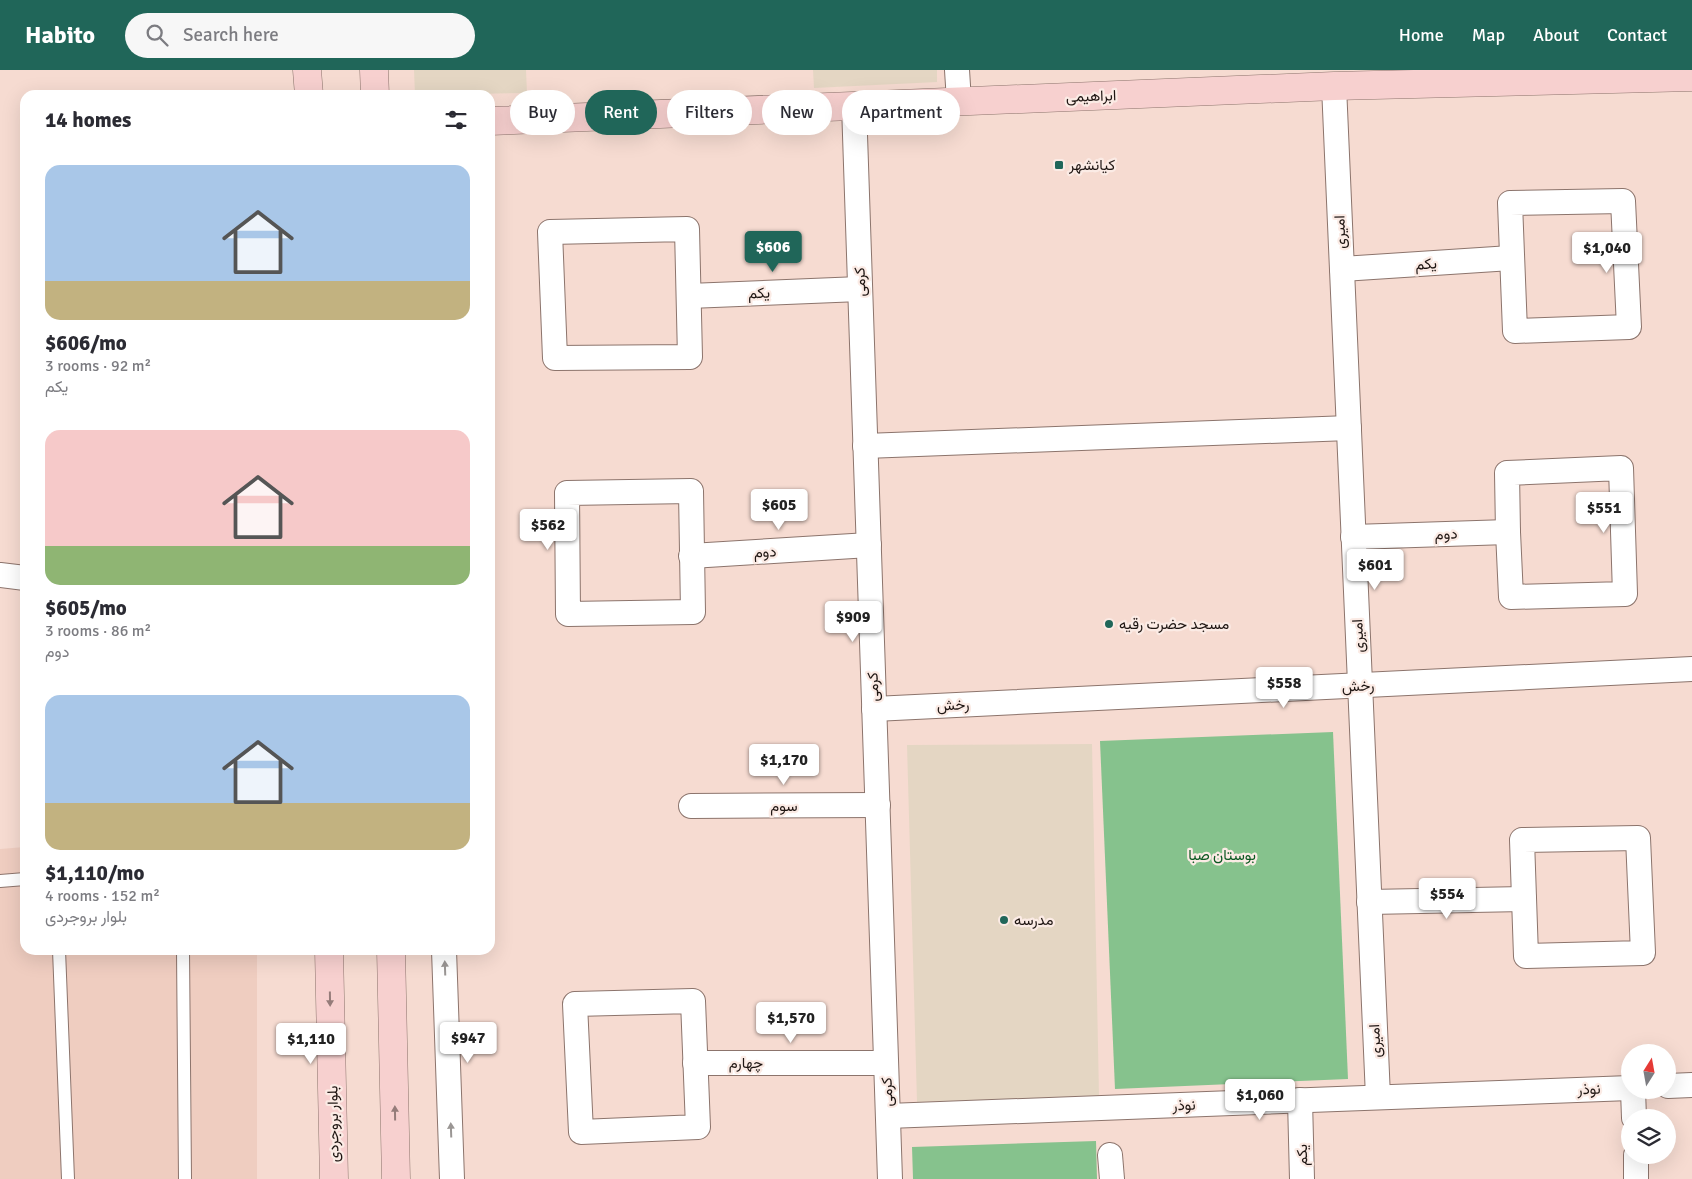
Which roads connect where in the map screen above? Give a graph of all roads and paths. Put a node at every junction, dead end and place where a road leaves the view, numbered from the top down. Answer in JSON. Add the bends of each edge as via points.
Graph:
{"nodes":[{"id":1,"x":307,"y":70,"type":"edge"},
{"id":2,"x":374,"y":70,"type":"edge"},
{"id":3,"x":957,"y":70,"type":"edge"},
{"id":4,"x":1692,"y":77,"type":"edge"},
{"id":5,"x":1334,"y":86,"type":"junction"},
{"id":6,"x":309,"y":90,"type":"edge"},
{"id":7,"x":375,"y":90,"type":"edge"},
{"id":8,"x":958,"y":90,"type":"edge"},
{"id":9,"x":960,"y":101,"type":"edge"},
{"id":10,"x":842,"y":106,"type":"edge"},
{"id":11,"x":495,"y":121,"type":"edge"},
{"id":12,"x":855,"y":135,"type":"edge"},
{"id":13,"x":1511,"y":258,"type":"junction"},
{"id":14,"x":1342,"y":269,"type":"junction"},
{"id":15,"x":860,"y":289,"type":"junction"},
{"id":16,"x":688,"y":296,"type":"junction"},
{"id":17,"x":1349,"y":428,"type":"junction"},
{"id":18,"x":865,"y":446,"type":"junction"},
{"id":19,"x":1508,"y":532,"type":"junction"},
{"id":20,"x":1354,"y":537,"type":"junction"},
{"id":21,"x":868,"y":545,"type":"junction"},
{"id":22,"x":691,"y":556,"type":"junction"},
{"id":23,"x":0,"y":575,"type":"edge"},
{"id":24,"x":20,"y":577,"type":"edge"},
{"id":25,"x":1692,"y":669,"type":"edge"},
{"id":26,"x":1360,"y":685,"type":"junction"},
{"id":27,"x":874,"y":709,"type":"junction"},
{"id":28,"x":878,"y":805,"type":"junction"},
{"id":29,"x":691,"y":806,"type":"dead end"},
{"id":30,"x":20,"y":880,"type":"edge"},
{"id":31,"x":0,"y":882,"type":"edge"},
{"id":32,"x":1524,"y":899,"type":"junction"},
{"id":33,"x":1369,"y":902,"type":"junction"},
{"id":34,"x":59,"y":955,"type":"edge"},
{"id":35,"x":183,"y":955,"type":"edge"},
{"id":36,"x":330,"y":955,"type":"edge"},
{"id":37,"x":392,"y":955,"type":"edge"},
{"id":38,"x":444,"y":955,"type":"edge"},
{"id":39,"x":886,"y":1063,"type":"junction"},
{"id":40,"x":695,"y":1064,"type":"junction"},
{"id":41,"x":1692,"y":1085,"type":"edge"},
{"id":42,"x":1676,"y":1086,"type":"edge"},
{"id":43,"x":1621,"y":1088,"type":"edge"},
{"id":44,"x":1378,"y":1097,"type":"junction"},
{"id":45,"x":1300,"y":1100,"type":"junction"},
{"id":46,"x":888,"y":1116,"type":"junction"},
{"id":47,"x":1110,"y":1155,"type":"dead end"},
{"id":48,"x":1636,"y":1164,"type":"edge"},
{"id":49,"x":68,"y":1179,"type":"edge"},
{"id":50,"x":185,"y":1179,"type":"edge"},
{"id":51,"x":334,"y":1179,"type":"edge"},
{"id":52,"x":396,"y":1179,"type":"edge"},
{"id":53,"x":452,"y":1179,"type":"edge"},
{"id":54,"x":890,"y":1179,"type":"edge"},
{"id":55,"x":1112,"y":1179,"type":"edge"},
{"id":56,"x":1302,"y":1179,"type":"edge"},
{"id":57,"x":1636,"y":1179,"type":"edge"}],
"edges":[{"from":1,"to":6,"type":"main road"},
{"from":2,"to":7,"type":"main road"},
{"from":3,"to":8,"type":"street"},
{"from":4,"to":5,"type":"main road","name":"ابراهیمی"},
{"from":5,"to":9,"type":"main road","name":"ابراهیمی"},
{"from":5,"to":14,"type":"street","name":"امیری"},
{"from":10,"to":11,"type":"main road","name":"ابراهیمی"},
{"from":12,"to":15,"type":"street","name":"کرمی"},
{"from":13,"to":13,"type":"street","via":[[1510,204],[1623,201],[1629,327],[1515,331]]},
{"from":13,"to":14,"type":"street","name":"یکم"},
{"from":14,"to":17,"type":"street","name":"امیری"},
{"from":15,"to":16,"type":"street","name":"یکم"},
{"from":15,"to":18,"type":"street","name":"کرمی"},
{"from":16,"to":16,"type":"street","via":[[687,229],[550,232],[555,358],[690,357]]},
{"from":17,"to":18,"type":"street"},
{"from":17,"to":20,"type":"street","name":"امیری"},
{"from":18,"to":21,"type":"street","name":"کرمی"},
{"from":19,"to":19,"type":"street","via":[[1507,473],[1621,468],[1625,594],[1511,597]]},
{"from":19,"to":20,"type":"street","name":"دوم"},
{"from":20,"to":26,"type":"street","name":"امیری"},
{"from":21,"to":22,"type":"street","name":"دوم"},
{"from":21,"to":27,"type":"street","name":"کرمی"},
{"from":22,"to":22,"type":"street","via":[[691,491],[567,493],[568,614],[693,612]]},
{"from":23,"to":24,"type":"street"},
{"from":25,"to":26,"type":"street","name":"رخش"},
{"from":26,"to":27,"type":"street","name":"رخش"},
{"from":26,"to":33,"type":"street","name":"امیری"},
{"from":27,"to":28,"type":"street","name":"کرمی"},
{"from":28,"to":29,"type":"street","name":"سوم"},
{"from":28,"to":39,"type":"street","name":"کرمی"},
{"from":30,"to":31,"type":"lane"},
{"from":32,"to":32,"type":"street","via":[[1526,956],[1643,953],[1638,838],[1522,840]]},
{"from":32,"to":33,"type":"street"},
{"from":33,"to":44,"type":"street","name":"امیری"},
{"from":34,"to":49,"type":"lane"},
{"from":35,"to":50,"type":"lane"},
{"from":36,"to":51,"type":"main road","name":"بلوار بروجردی","one_way":true},
{"from":52,"to":37,"type":"main road","one_way":true},
{"from":53,"to":38,"type":"street","one_way":true},
{"from":39,"to":40,"type":"street","name":"چهارم"},
{"from":39,"to":46,"type":"street","name":"کرمی"},
{"from":40,"to":40,"type":"street","via":[[693,1001],[575,1004],[581,1132],[698,1127]]},
{"from":41,"to":42,"type":"street"},
{"from":43,"to":44,"type":"street","name":"نوذر"},
{"from":44,"to":45,"type":"street","name":"نوذر"},
{"from":45,"to":46,"type":"street","name":"نوذر"},
{"from":45,"to":56,"type":"street","name":"یکم"},
{"from":46,"to":54,"type":"street","name":"کرمی"},
{"from":47,"to":55,"type":"street"},
{"from":48,"to":57,"type":"street"}]}
